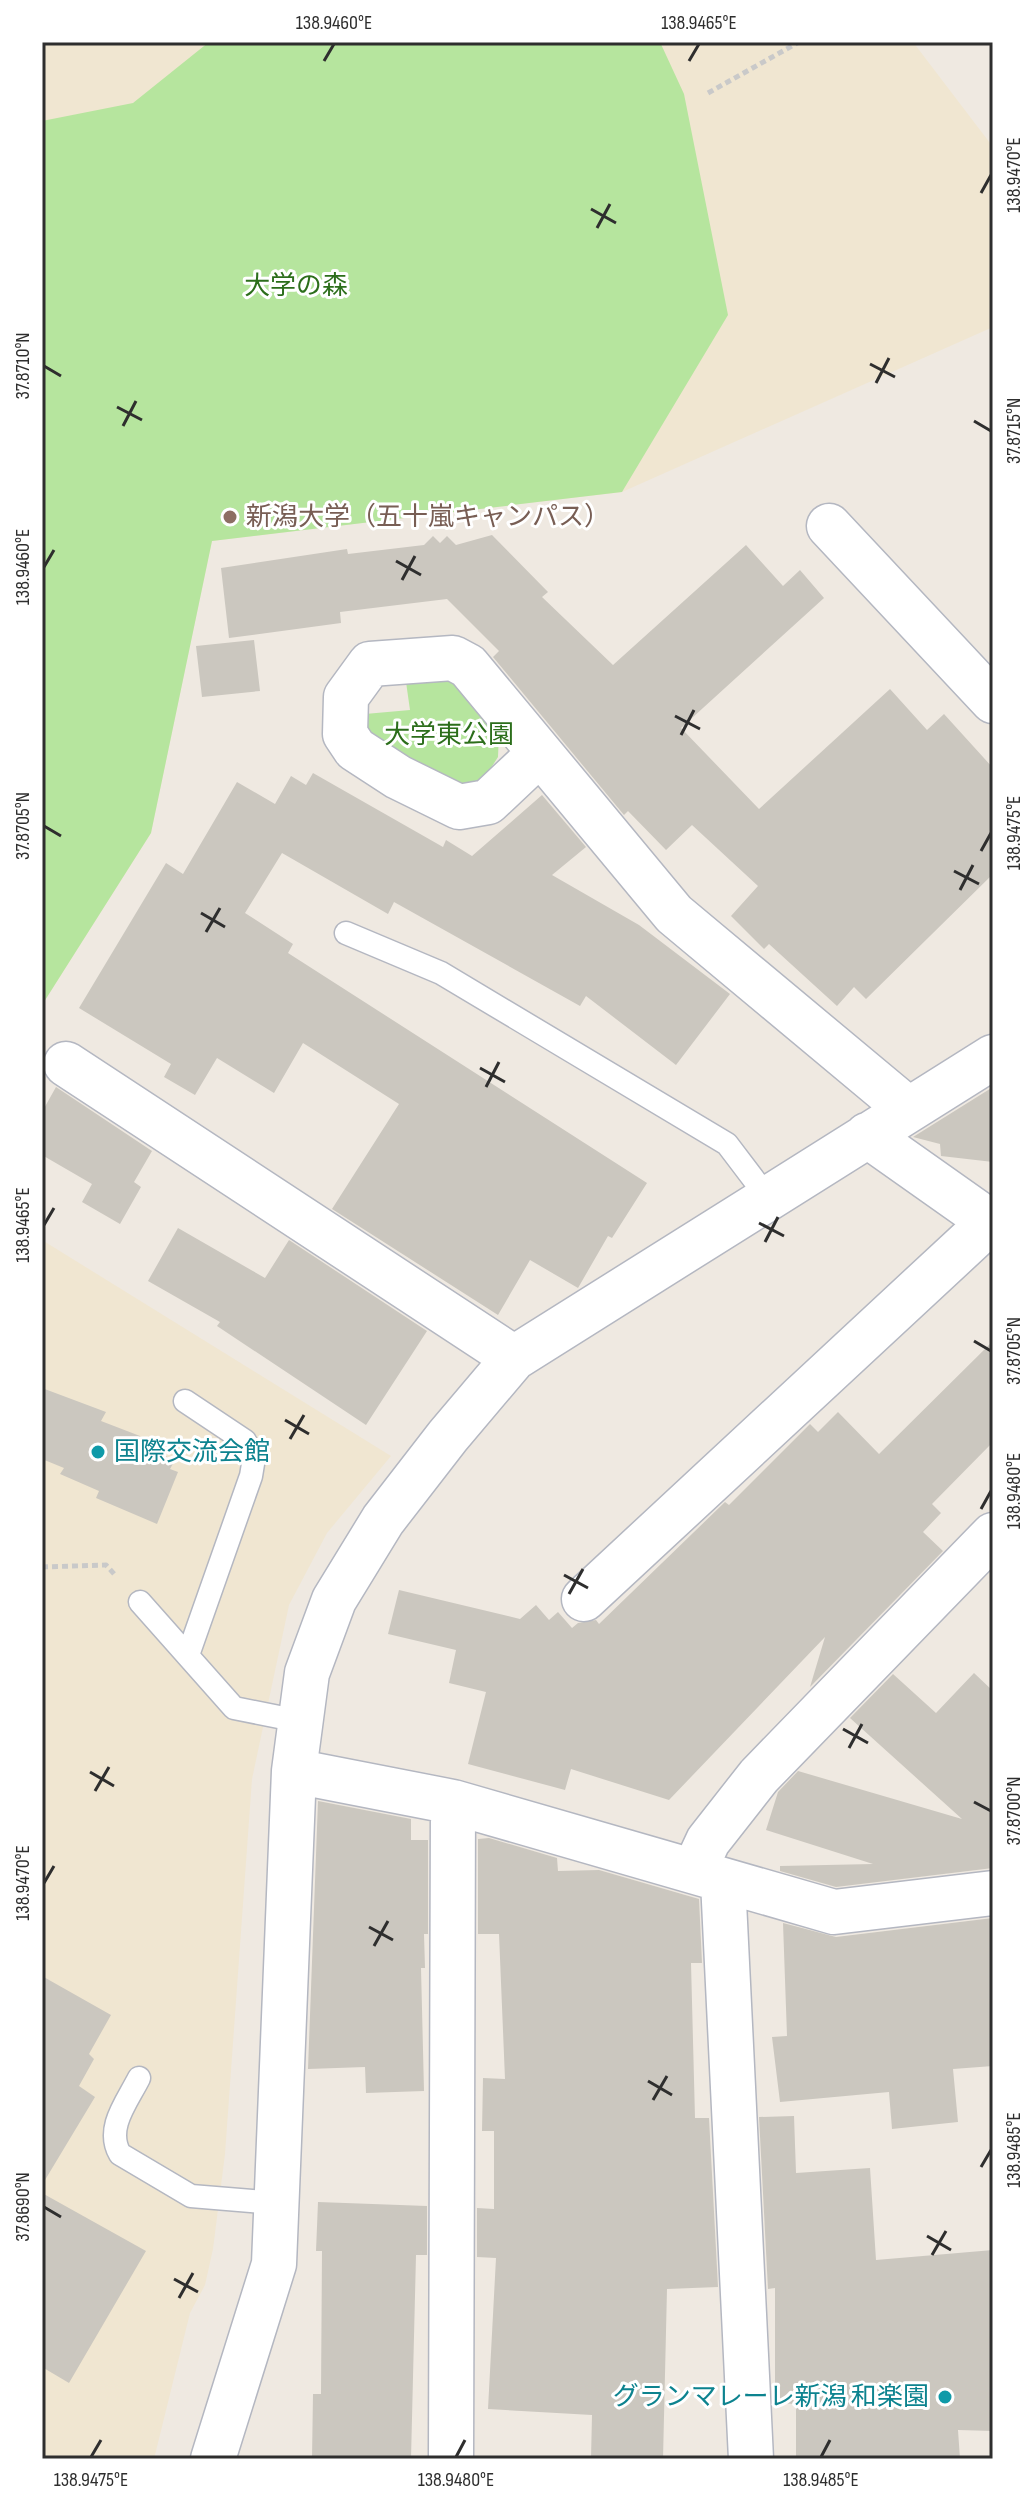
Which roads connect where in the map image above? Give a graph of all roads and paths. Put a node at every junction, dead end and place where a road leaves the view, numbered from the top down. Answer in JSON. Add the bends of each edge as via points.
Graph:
{"nodes":[{"id":1,"x":799,"y":42,"type":"edge"},
{"id":2,"x":708,"y":93,"type":"dead end"},
{"id":3,"x":829,"y":526,"type":"dead end"},
{"id":4,"x":993,"y":701,"type":"edge"},
{"id":5,"x":538,"y":755,"type":"dead end"},
{"id":6,"x":346,"y":933,"type":"dead end"},
{"id":7,"x":993,"y":1057,"type":"edge"},
{"id":8,"x":66,"y":1064,"type":"dead end"},
{"id":9,"x":909,"y":1110,"type":"junction"},
{"id":10,"x":867,"y":1135,"type":"junction"},
{"id":11,"x":768,"y":1198,"type":"junction"},
{"id":12,"x":992,"y":1223,"type":"edge"},
{"id":13,"x":514,"y":1358,"type":"junction"},
{"id":14,"x":185,"y":1401,"type":"dead end"},
{"id":15,"x":993,"y":1535,"type":"edge"},
{"id":16,"x":42,"y":1567,"type":"edge"},
{"id":17,"x":584,"y":1599,"type":"dead end"},
{"id":18,"x":140,"y":1602,"type":"joint"},
{"id":19,"x":188,"y":1655,"type":"junction"},
{"id":20,"x":299,"y":1721,"type":"junction"},
{"id":21,"x":294,"y":1771,"type":"junction"},
{"id":22,"x":453,"y":1802,"type":"junction"},
{"id":23,"x":709,"y":1876,"type":"junction"},
{"id":24,"x":993,"y":1893,"type":"edge"},
{"id":25,"x":139,"y":2078,"type":"dead end"},
{"id":26,"x":276,"y":2203,"type":"junction"},
{"id":27,"x":213,"y":2459,"type":"edge"},
{"id":28,"x":451,"y":2459,"type":"edge"},
{"id":29,"x":751,"y":2459,"type":"edge"}],
"edges":[{"from":1,"to":2,"type":"path"},
{"from":3,"to":4,"type":"street"},
{"from":5,"to":9,"type":"street","via":[[674,914]]},
{"from":6,"to":11,"type":"lane","via":[[441,973],[727,1144]]},
{"from":7,"to":9,"type":"street"},
{"from":8,"to":13,"type":"street"},
{"from":9,"to":10,"type":"street"},
{"from":10,"to":11,"type":"street"},
{"from":10,"to":12,"type":"street"},
{"from":11,"to":13,"type":"street"},
{"from":12,"to":17,"type":"street"},
{"from":13,"to":20,"type":"street","via":[[383,1520],[334,1600],[307,1673]]},
{"from":14,"to":19,"type":"lane","via":[[245,1441],[254,1458]]},
{"from":15,"to":23,"type":"street","via":[[759,1776],[708,1841]]},
{"from":16,"to":18,"type":"path","via":[[106,1565]]},
{"from":18,"to":19,"type":"lane"},
{"from":19,"to":20,"type":"lane","via":[[234,1708]]},
{"from":20,"to":21,"type":"street"},
{"from":21,"to":22,"type":"street"},
{"from":21,"to":26,"type":"street"},
{"from":22,"to":23,"type":"street"},
{"from":22,"to":28,"type":"street","via":[[442,2157]]},
{"from":23,"to":24,"type":"street","via":[[834,1912]]},
{"from":23,"to":29,"type":"street"},
{"from":25,"to":26,"type":"lane","via":[[113,2132],[120,2154],[191,2196]]},
{"from":26,"to":27,"type":"street","via":[[274,2264]]}]}
